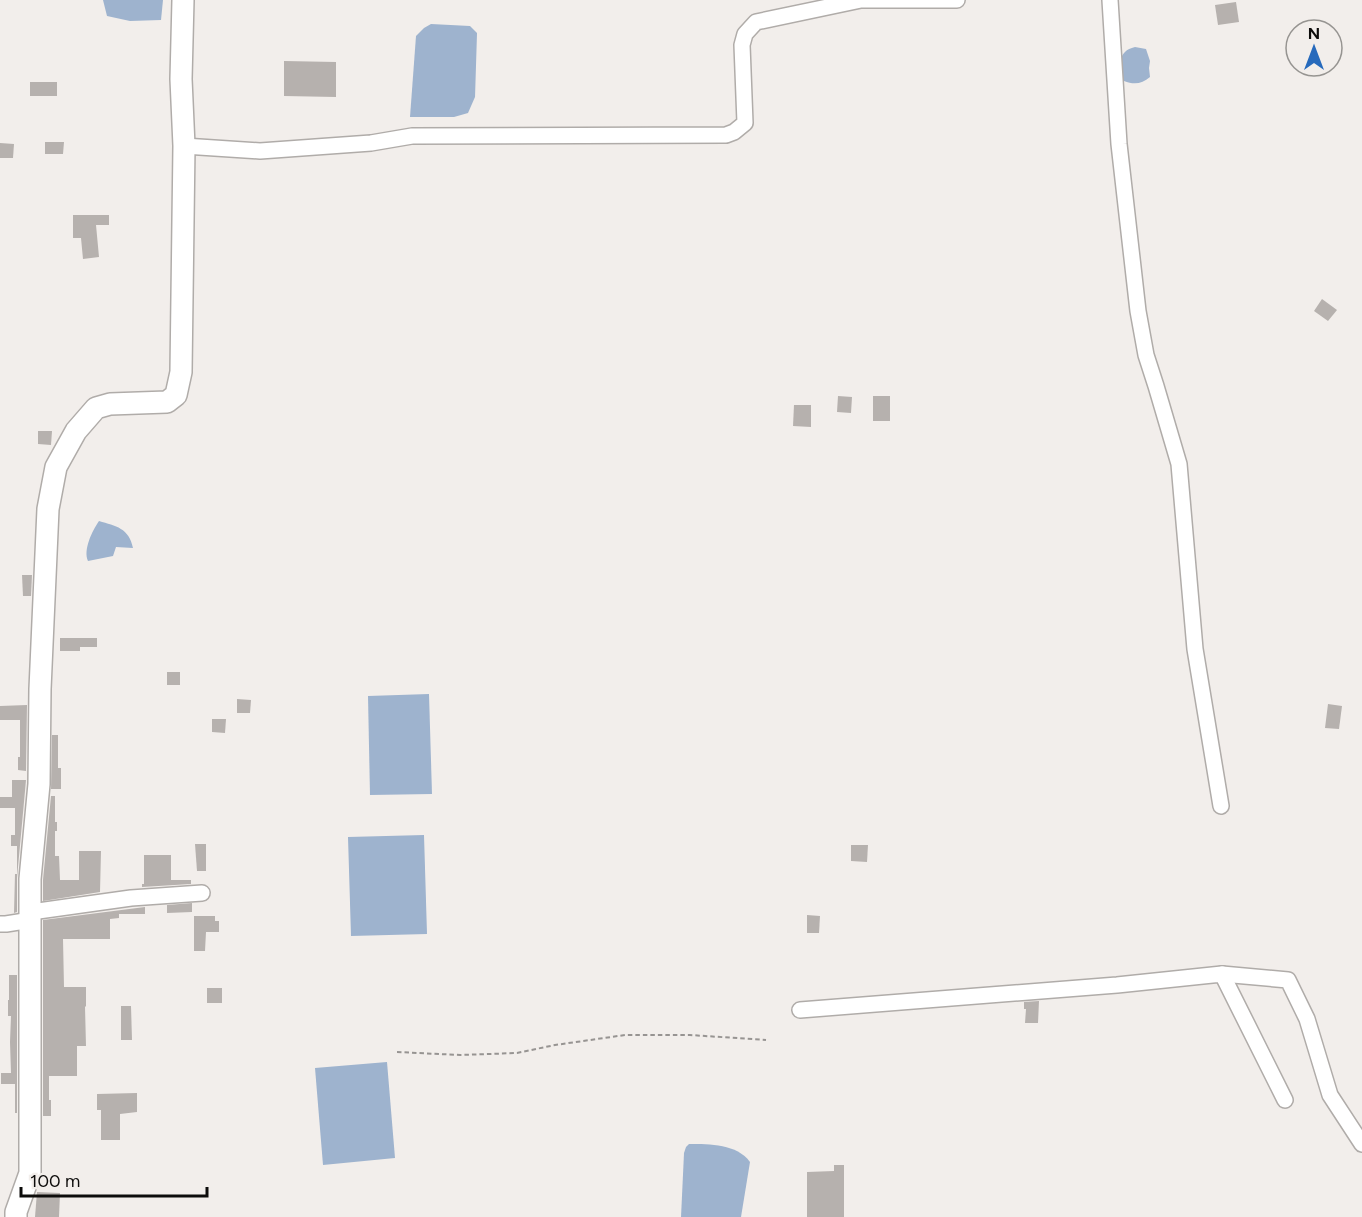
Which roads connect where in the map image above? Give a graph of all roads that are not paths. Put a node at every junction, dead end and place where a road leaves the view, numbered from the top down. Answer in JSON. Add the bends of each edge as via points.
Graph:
{"nodes":[{"id":1,"x":183,"y":0,"type":"edge"},
{"id":2,"x":957,"y":0,"type":"edge"},
{"id":3,"x":1110,"y":0,"type":"edge"},
{"id":4,"x":184,"y":146,"type":"junction"},
{"id":5,"x":1221,"y":806,"type":"dead end"},
{"id":6,"x":202,"y":893,"type":"dead end"},
{"id":7,"x":30,"y":916,"type":"junction"},
{"id":8,"x":0,"y":924,"type":"edge"},
{"id":9,"x":1222,"y":974,"type":"junction"},
{"id":10,"x":800,"y":1010,"type":"dead end"},
{"id":11,"x":1285,"y":1100,"type":"dead end"},
{"id":12,"x":1362,"y":1144,"type":"edge"},
{"id":13,"x":16,"y":1217,"type":"edge"}],
"edges":[{"from":1,"to":4,"type":"main road"},
{"from":2,"to":4,"type":"street","via":[[861,0],[756,22],[741,45],[745,123],[726,135],[412,136],[260,151]]},
{"from":3,"to":5,"type":"street","via":[[1119,144],[1138,311],[1146,355],[1179,464],[1195,649]]},
{"from":4,"to":7,"type":"main road","via":[[181,372],[176,395],[167,402],[96,408],[76,430],[56,467],[48,509],[39,784]]},
{"from":6,"to":7,"type":"street","via":[[131,898]]},
{"from":7,"to":8,"type":"street"},
{"from":7,"to":13,"type":"main road","via":[[30,1173]]},
{"from":9,"to":10,"type":"street"},
{"from":9,"to":11,"type":"street"},
{"from":9,"to":12,"type":"street","via":[[1288,980],[1306,1019],[1330,1095]]}]}
